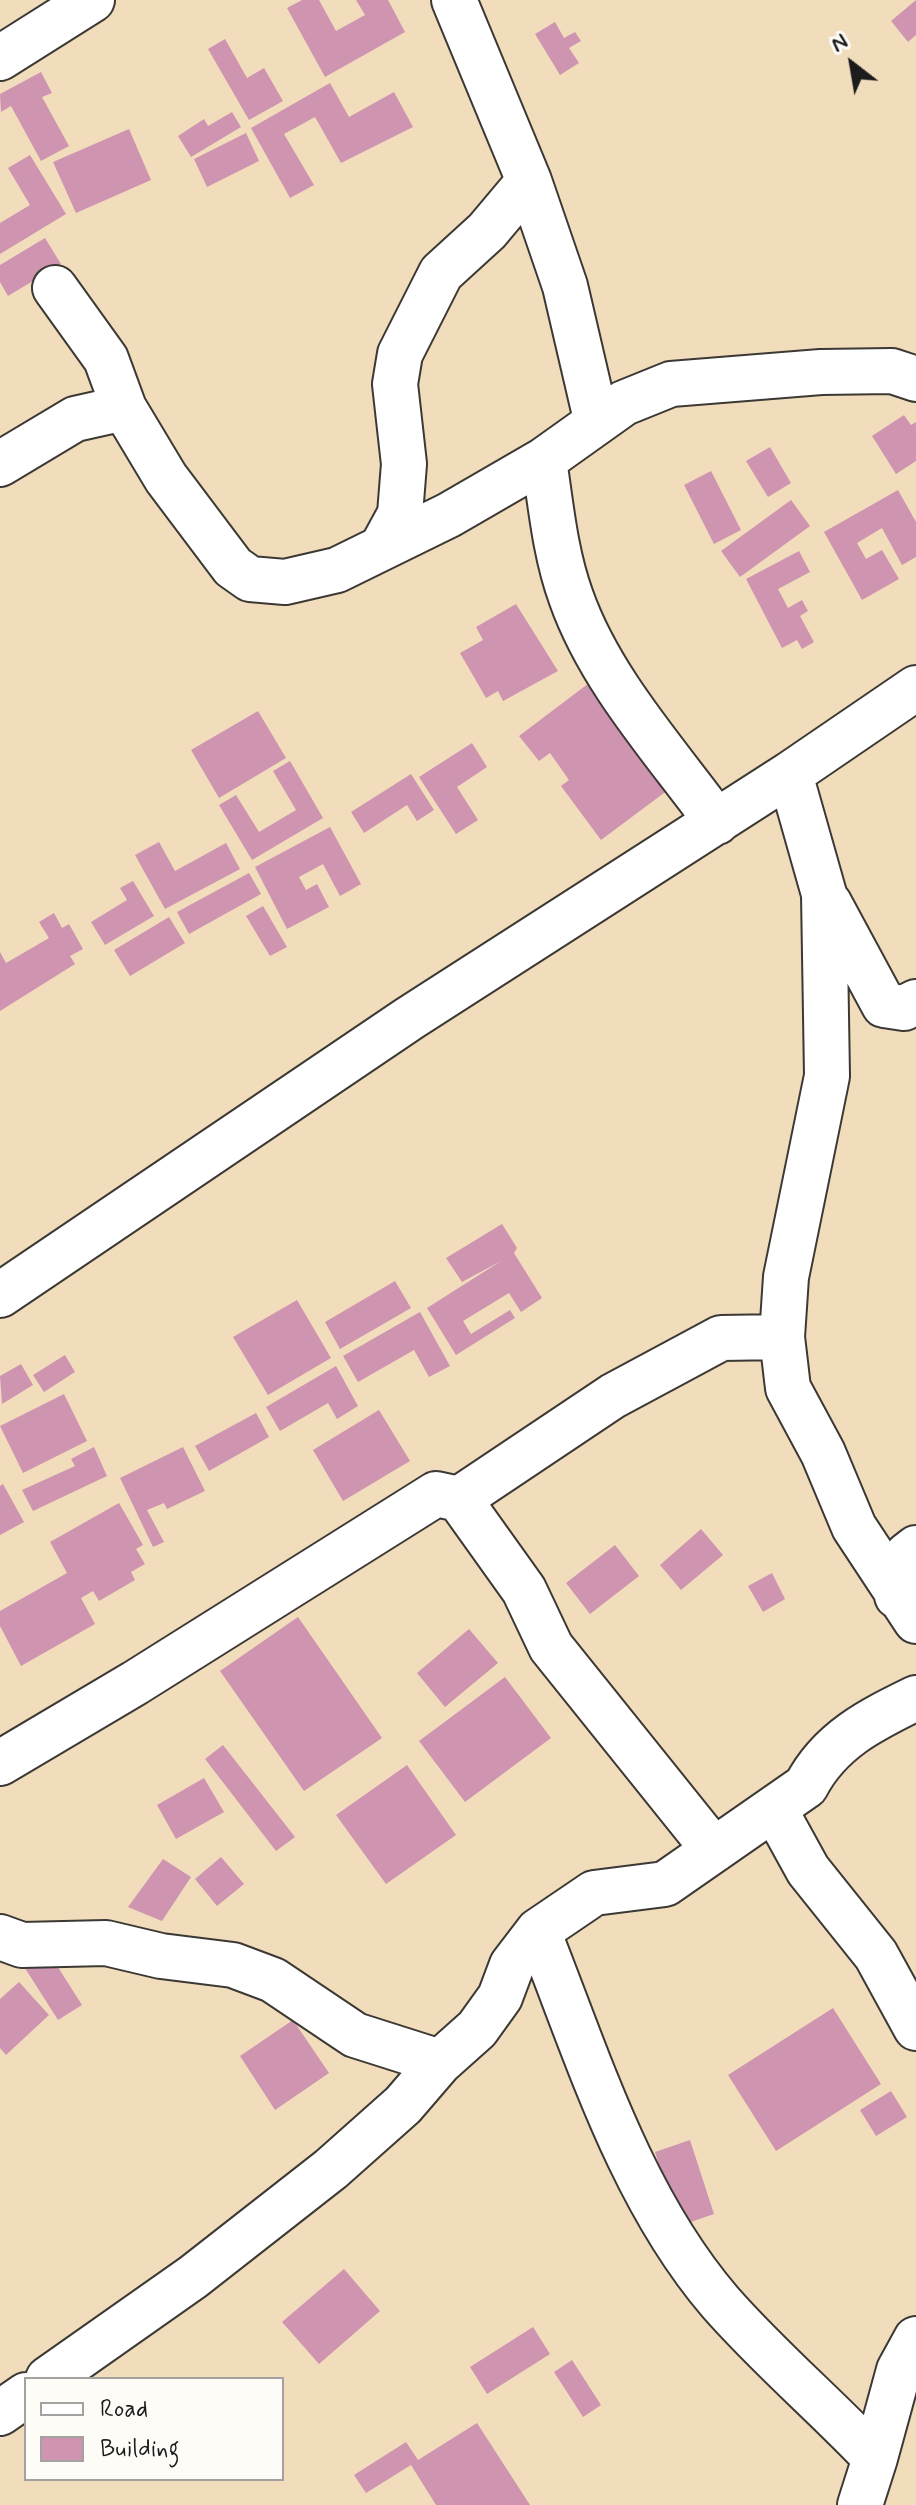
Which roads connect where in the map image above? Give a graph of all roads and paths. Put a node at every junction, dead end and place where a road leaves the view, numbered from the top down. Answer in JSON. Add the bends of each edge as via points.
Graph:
{"nodes":[{"id":1,"x":92,"y":0,"type":"edge"},
{"id":2,"x":454,"y":0,"type":"edge"},
{"id":3,"x":0,"y":58,"type":"edge"},
{"id":4,"x":529,"y":181,"type":"junction"},
{"id":5,"x":55,"y":288,"type":"dead end"},
{"id":6,"x":916,"y":379,"type":"edge"},
{"id":7,"x":124,"y":408,"type":"junction"},
{"id":8,"x":596,"y":419,"type":"junction"},
{"id":9,"x":544,"y":460,"type":"junction"},
{"id":10,"x":0,"y":464,"type":"edge"},
{"id":11,"x":382,"y":547,"type":"junction"},
{"id":12,"x":916,"y":688,"type":"edge"},
{"id":13,"x":790,"y":774,"type":"junction"},
{"id":14,"x":717,"y":822,"type":"junction"},
{"id":15,"x":824,"y":894,"type":"junction"},
{"id":16,"x":916,"y":1002,"type":"edge"},
{"id":17,"x":0,"y":1295,"type":"edge"},
{"id":18,"x":782,"y":1337,"type":"junction"},
{"id":19,"x":459,"y":1499,"type":"junction"},
{"id":20,"x":916,"y":1548,"type":"edge"},
{"id":21,"x":906,"y":1608,"type":"edge"},
{"id":22,"x":916,"y":1698,"type":"edge"},
{"id":23,"x":0,"y":1763,"type":"edge"},
{"id":24,"x":775,"y":1810,"type":"junction"},
{"id":25,"x":714,"y":1850,"type":"junction"},
{"id":26,"x":538,"y":1931,"type":"junction"},
{"id":27,"x":0,"y":1937,"type":"edge"},
{"id":28,"x":916,"y":2028,"type":"edge"},
{"id":29,"x":440,"y":2062,"type":"junction"},
{"id":30,"x":916,"y":2339,"type":"edge"},
{"id":31,"x":51,"y":2377,"type":"edge"},
{"id":32,"x":24,"y":2396,"type":"edge"},
{"id":33,"x":0,"y":2413,"type":"edge"},
{"id":34,"x":875,"y":2458,"type":"junction"},
{"id":35,"x":860,"y":2505,"type":"edge"}],
"edges":[{"from":1,"to":3,"type":"street"},
{"from":2,"to":4,"type":"street"},
{"from":4,"to":8,"type":"street","via":[[565,286]]},
{"from":4,"to":11,"type":"street","via":[[487,231],[441,273],[400,354],[395,384],[404,464],[400,514]]},
{"from":5,"to":7,"type":"street","via":[[106,359]]},
{"from":6,"to":8,"type":"street","via":[[892,371],[671,384]]},
{"from":7,"to":10,"type":"street","via":[[75,419]]},
{"from":7,"to":11,"type":"street","via":[[166,478],[233,567],[250,579],[310,579]]},
{"from":8,"to":9,"type":"street"},
{"from":9,"to":11,"type":"street"},
{"from":9,"to":14,"type":"street","via":[[560,560],[591,642]]},
{"from":12,"to":13,"type":"street"},
{"from":13,"to":14,"type":"street"},
{"from":13,"to":15,"type":"street"},
{"from":14,"to":17,"type":"street","via":[[410,1018]]},
{"from":15,"to":16,"type":"street","via":[[884,1005],[904,1008]]},
{"from":15,"to":18,"type":"street","via":[[827,1076],[786,1277]]},
{"from":18,"to":19,"type":"street","via":[[721,1338],[613,1396]]},
{"from":18,"to":21,"type":"street","via":[[788,1388],[854,1527]]},
{"from":19,"to":23,"type":"street","via":[[436,1494]]},
{"from":19,"to":25,"type":"street","via":[[524,1590],[551,1647]]},
{"from":20,"to":21,"type":"street","via":[[907,1555]]},
{"from":22,"to":24,"type":"street","via":[[836,1743],[806,1786]]},
{"from":24,"to":25,"type":"street"},
{"from":24,"to":28,"type":"street","via":[[808,1870],[876,1955]]},
{"from":25,"to":26,"type":"street","via":[[665,1884],[594,1893]]},
{"from":26,"to":29,"type":"street","via":[[512,1965],[500,1997],[477,2029]]},
{"from":26,"to":34,"type":"street","via":[[617,2133],[680,2245],[719,2300]]},
{"from":27,"to":29,"type":"street","via":[[22,1945],[106,1943],[233,1965],[273,1980],[355,2035]]},
{"from":29,"to":31,"type":"street","via":[[403,2105],[331,2169],[193,2277]]},
{"from":30,"to":34,"type":"street","via":[[899,2370]]},
{"from":32,"to":33,"type":"street"},
{"from":34,"to":35,"type":"street"}]}
